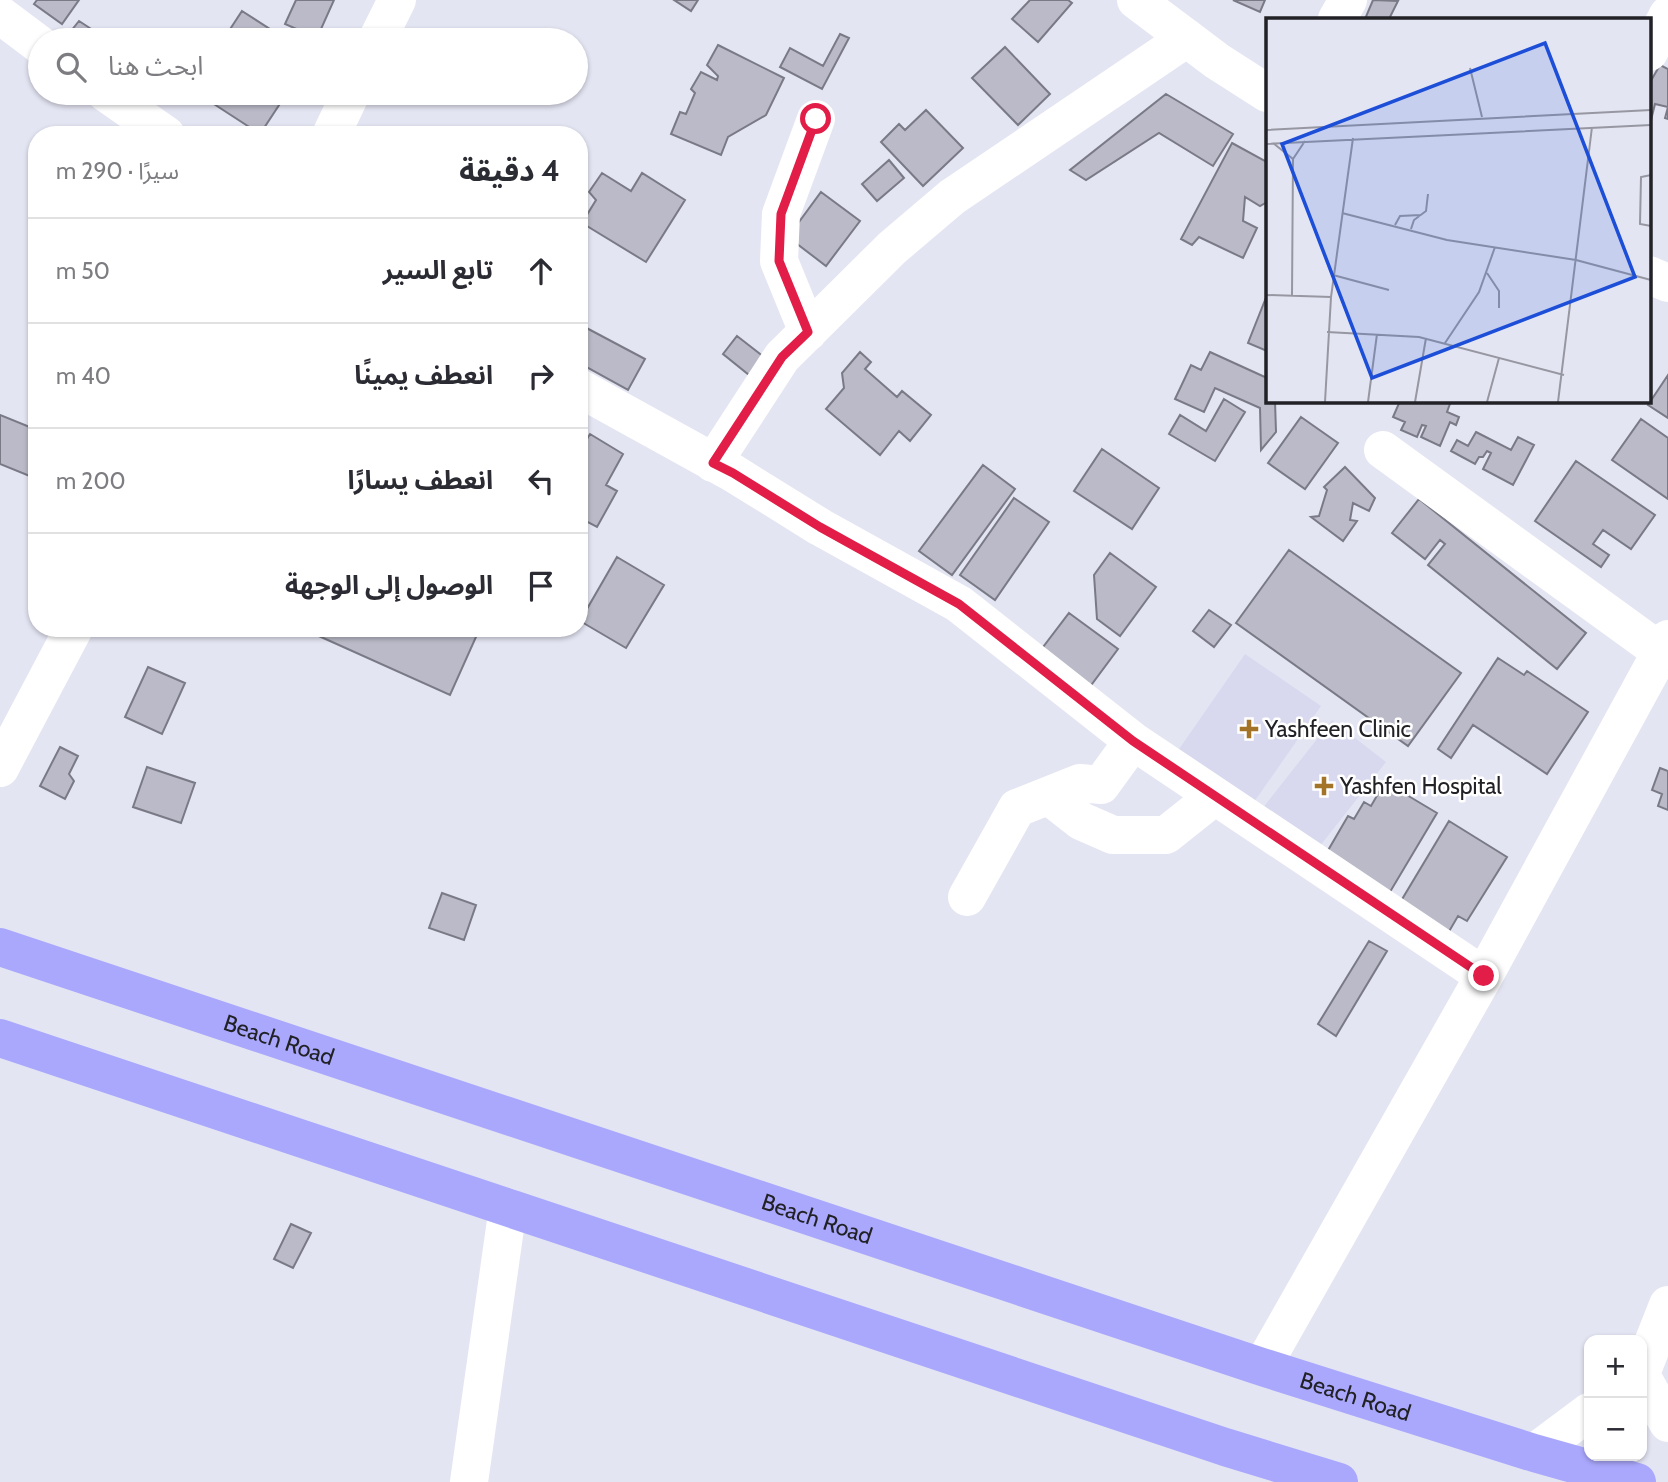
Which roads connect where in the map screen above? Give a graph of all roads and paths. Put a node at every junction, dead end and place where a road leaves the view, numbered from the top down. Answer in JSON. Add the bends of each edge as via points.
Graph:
{"nodes":[{"id":1,"x":397,"y":0,"type":"edge"},
{"id":2,"x":1136,"y":0,"type":"edge"},
{"id":3,"x":1348,"y":0,"type":"edge"},
{"id":4,"x":0,"y":15,"type":"edge"},
{"id":5,"x":1668,"y":15,"type":"edge"},
{"id":6,"x":1338,"y":18,"type":"edge"},
{"id":7,"x":383,"y":28,"type":"edge"},
{"id":8,"x":28,"y":36,"type":"edge"},
{"id":9,"x":1187,"y":38,"type":"junction"},
{"id":10,"x":1650,"y":50,"type":"edge"},
{"id":11,"x":1266,"y":92,"type":"edge"},
{"id":12,"x":123,"y":105,"type":"edge"},
{"id":13,"x":345,"y":105,"type":"edge"},
{"id":14,"x":816,"y":119,"type":"dead end"},
{"id":15,"x":153,"y":126,"type":"edge"},
{"id":16,"x":335,"y":126,"type":"edge"},
{"id":17,"x":1650,"y":275,"type":"edge"},
{"id":18,"x":1668,"y":283,"type":"edge"},
{"id":19,"x":808,"y":332,"type":"junction"},
{"id":20,"x":588,"y":393,"type":"edge"},
{"id":21,"x":1383,"y":450,"type":"dead end"},
{"id":22,"x":713,"y":463,"type":"junction"},
{"id":23,"x":69,"y":637,"type":"edge"},
{"id":24,"x":1664,"y":645,"type":"edge"},
{"id":25,"x":1133,"y":741,"type":"junction"},
{"id":26,"x":0,"y":768,"type":"edge"},
{"id":27,"x":1049,"y":796,"type":"junction"},
{"id":28,"x":1214,"y":796,"type":"junction"},
{"id":29,"x":967,"y":897,"type":"dead end"},
{"id":30,"x":0,"y":947,"type":"edge"},
{"id":31,"x":1484,"y":976,"type":"junction"},
{"id":32,"x":0,"y":1038,"type":"edge"},
{"id":33,"x":508,"y":1207,"type":"junction"},
{"id":34,"x":1668,"y":1305,"type":"edge"},
{"id":35,"x":1647,"y":1358,"type":"edge"},
{"id":36,"x":1262,"y":1367,"type":"junction"},
{"id":37,"x":1647,"y":1386,"type":"edge"},
{"id":38,"x":1584,"y":1416,"type":"edge"},
{"id":39,"x":1668,"y":1423,"type":"edge"},
{"id":40,"x":1534,"y":1453,"type":"junction"},
{"id":41,"x":469,"y":1482,"type":"edge"},
{"id":42,"x":1339,"y":1482,"type":"edge"},
{"id":43,"x":1637,"y":1482,"type":"edge"}],
"edges":[{"from":1,"to":7,"type":"street"},
{"from":2,"to":9,"type":"street"},
{"from":3,"to":6,"type":"street"},
{"from":4,"to":8,"type":"street"},
{"from":5,"to":10,"type":"street"},
{"from":9,"to":11,"type":"street"},
{"from":9,"to":19,"type":"street","via":[[952,197],[892,248]]},
{"from":12,"to":15,"type":"street"},
{"from":13,"to":16,"type":"street"},
{"from":14,"to":19,"type":"street","via":[[780,225],[779,261]]},
{"from":17,"to":18,"type":"street"},
{"from":19,"to":22,"type":"street","via":[[782,357]]},
{"from":20,"to":22,"type":"street"},
{"from":21,"to":24,"type":"street"},
{"from":22,"to":25,"type":"street","via":[[959,604]]},
{"from":23,"to":26,"type":"street"},
{"from":24,"to":31,"type":"street"},
{"from":25,"to":27,"type":"street","via":[[1101,785],[1080,783]]},
{"from":25,"to":28,"type":"street"},
{"from":27,"to":28,"type":"street","via":[[1081,821],[1113,835],[1166,835]]},
{"from":27,"to":29,"type":"street","via":[[1017,808]]},
{"from":28,"to":31,"type":"street"},
{"from":30,"to":36,"type":"highway","name":"Beach Road"},
{"from":31,"to":36,"type":"street"},
{"from":32,"to":33,"type":"highway"},
{"from":33,"to":41,"type":"street"},
{"from":33,"to":42,"type":"highway"},
{"from":34,"to":35,"type":"street"},
{"from":36,"to":40,"type":"highway","name":"Beach Road"},
{"from":37,"to":39,"type":"street"},
{"from":38,"to":40,"type":"street"},
{"from":40,"to":43,"type":"highway","name":"Beach Road"}]}
